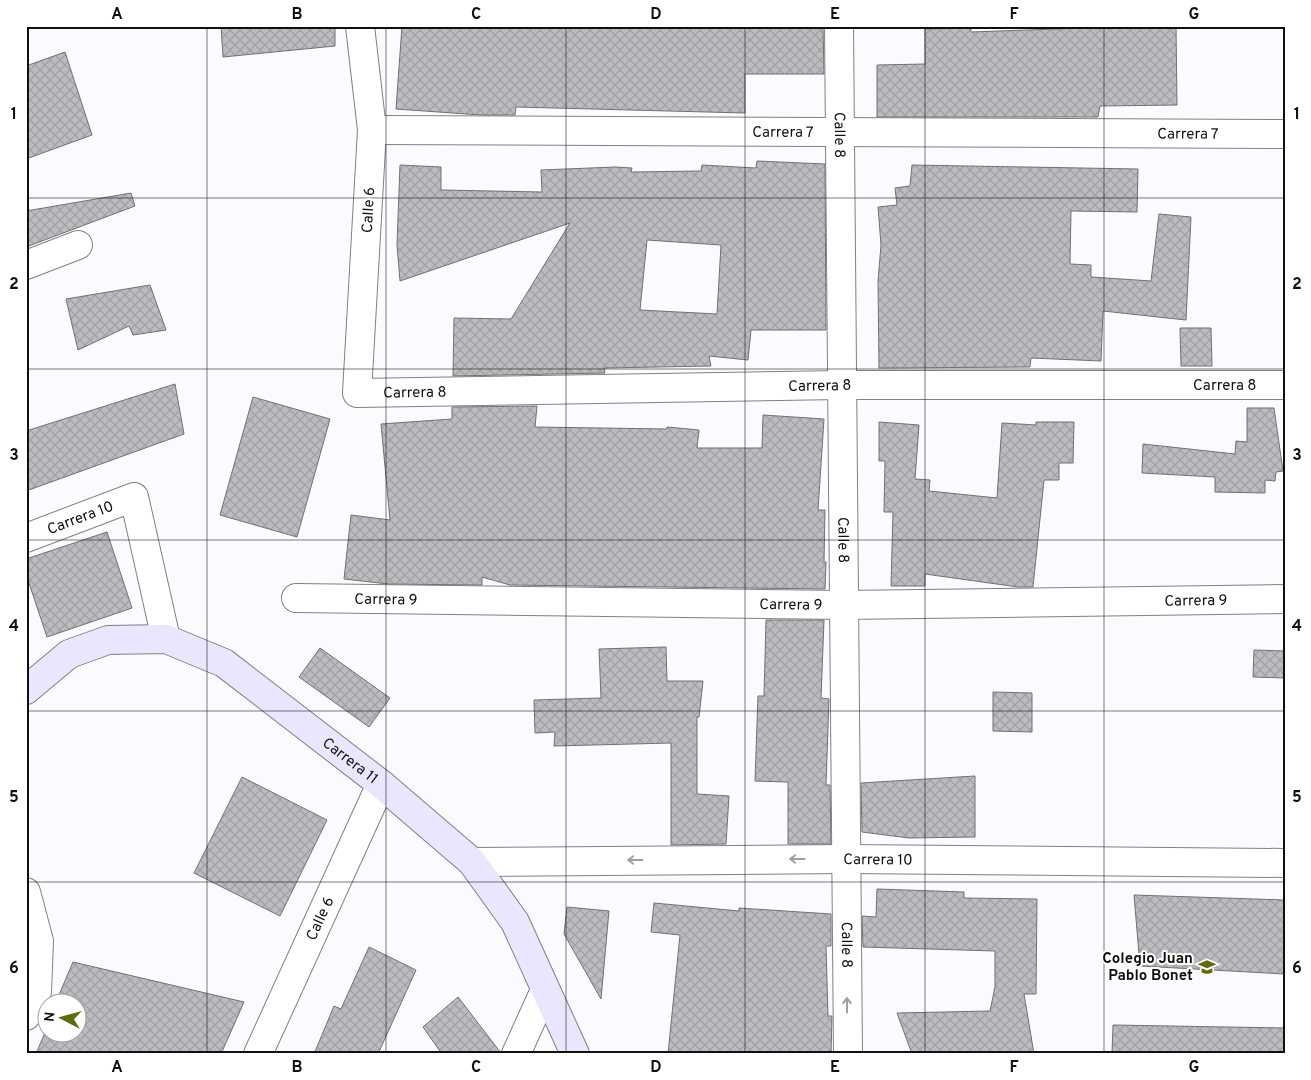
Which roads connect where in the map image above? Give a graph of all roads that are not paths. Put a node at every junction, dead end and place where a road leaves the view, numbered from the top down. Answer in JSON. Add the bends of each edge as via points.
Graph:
{"nodes":[{"id":1,"x":360,"y":26,"type":"edge"},
{"id":2,"x":839,"y":26,"type":"edge"},
{"id":3,"x":372,"y":130,"type":"junction"},
{"id":4,"x":840,"y":132,"type":"junction"},
{"id":5,"x":1285,"y":134,"type":"edge"},
{"id":6,"x":78,"y":245,"type":"dead end"},
{"id":7,"x":26,"y":265,"type":"edge"},
{"id":8,"x":842,"y":385,"type":"junction"},
{"id":9,"x":1285,"y":385,"type":"edge"},
{"id":10,"x":357,"y":393,"type":"joint"},
{"id":11,"x":26,"y":538,"type":"edge"},
{"id":12,"x":296,"y":598,"type":"dead end"},
{"id":13,"x":1285,"y":599,"type":"edge"},
{"id":14,"x":844,"y":606,"type":"junction"},
{"id":15,"x":166,"y":639,"type":"junction"},
{"id":16,"x":26,"y":690,"type":"edge"},
{"id":17,"x":381,"y":784,"type":"junction"},
{"id":18,"x":846,"y":859,"type":"junction"},
{"id":19,"x":472,"y":862,"type":"junction"},
{"id":20,"x":1285,"y":863,"type":"edge"},
{"id":21,"x":26,"y":892,"type":"edge"},
{"id":22,"x":545,"y":990,"type":"junction"},
{"id":23,"x":26,"y":1016,"type":"edge"},
{"id":24,"x":258,"y":1054,"type":"edge"},
{"id":25,"x":516,"y":1054,"type":"edge"},
{"id":26,"x":575,"y":1054,"type":"edge"},
{"id":27,"x":848,"y":1054,"type":"edge"}],
"edges":[{"from":1,"to":3,"type":"street","name":"Calle 6"},
{"from":2,"to":4,"type":"street","name":"Calle 8"},
{"from":3,"to":4,"type":"street","name":"Carrera 7"},
{"from":3,"to":10,"type":"street","name":"Calle 6"},
{"from":4,"to":5,"type":"street","name":"Carrera 7"},
{"from":4,"to":8,"type":"street","name":"Calle 8"},
{"from":6,"to":7,"type":"street"},
{"from":8,"to":9,"type":"street","name":"Carrera 8"},
{"from":8,"to":10,"type":"street","name":"Carrera 8"},
{"from":8,"to":14,"type":"street","name":"Calle 8"},
{"from":11,"to":15,"type":"street","name":"Carrera 10","via":[[134,497]]},
{"from":12,"to":14,"type":"street","name":"Carrera 9"},
{"from":13,"to":14,"type":"street","name":"Carrera 9"},
{"from":14,"to":18,"type":"street","name":"Calle 8"},
{"from":15,"to":16,"type":"street","name":"Carrera 11","via":[[100,642],[69,654]]},
{"from":15,"to":17,"type":"street","name":"Carrera 11","via":[[224,663]]},
{"from":17,"to":19,"type":"street","name":"Carrera 11"},
{"from":17,"to":24,"type":"street","name":"Calle 6"},
{"from":18,"to":19,"type":"street","name":"Carrera 10","one_way":true},
{"from":18,"to":20,"type":"street","name":"Carrera 10"},
{"from":27,"to":18,"type":"street","name":"Calle 8","one_way":true},
{"from":19,"to":22,"type":"street","name":"Carrera 11","via":[[515,922]]},
{"from":21,"to":23,"type":"street","via":[[39,941],[37,992]]},
{"from":22,"to":25,"type":"street"},
{"from":22,"to":26,"type":"street","name":"Carrera 11"}]}
